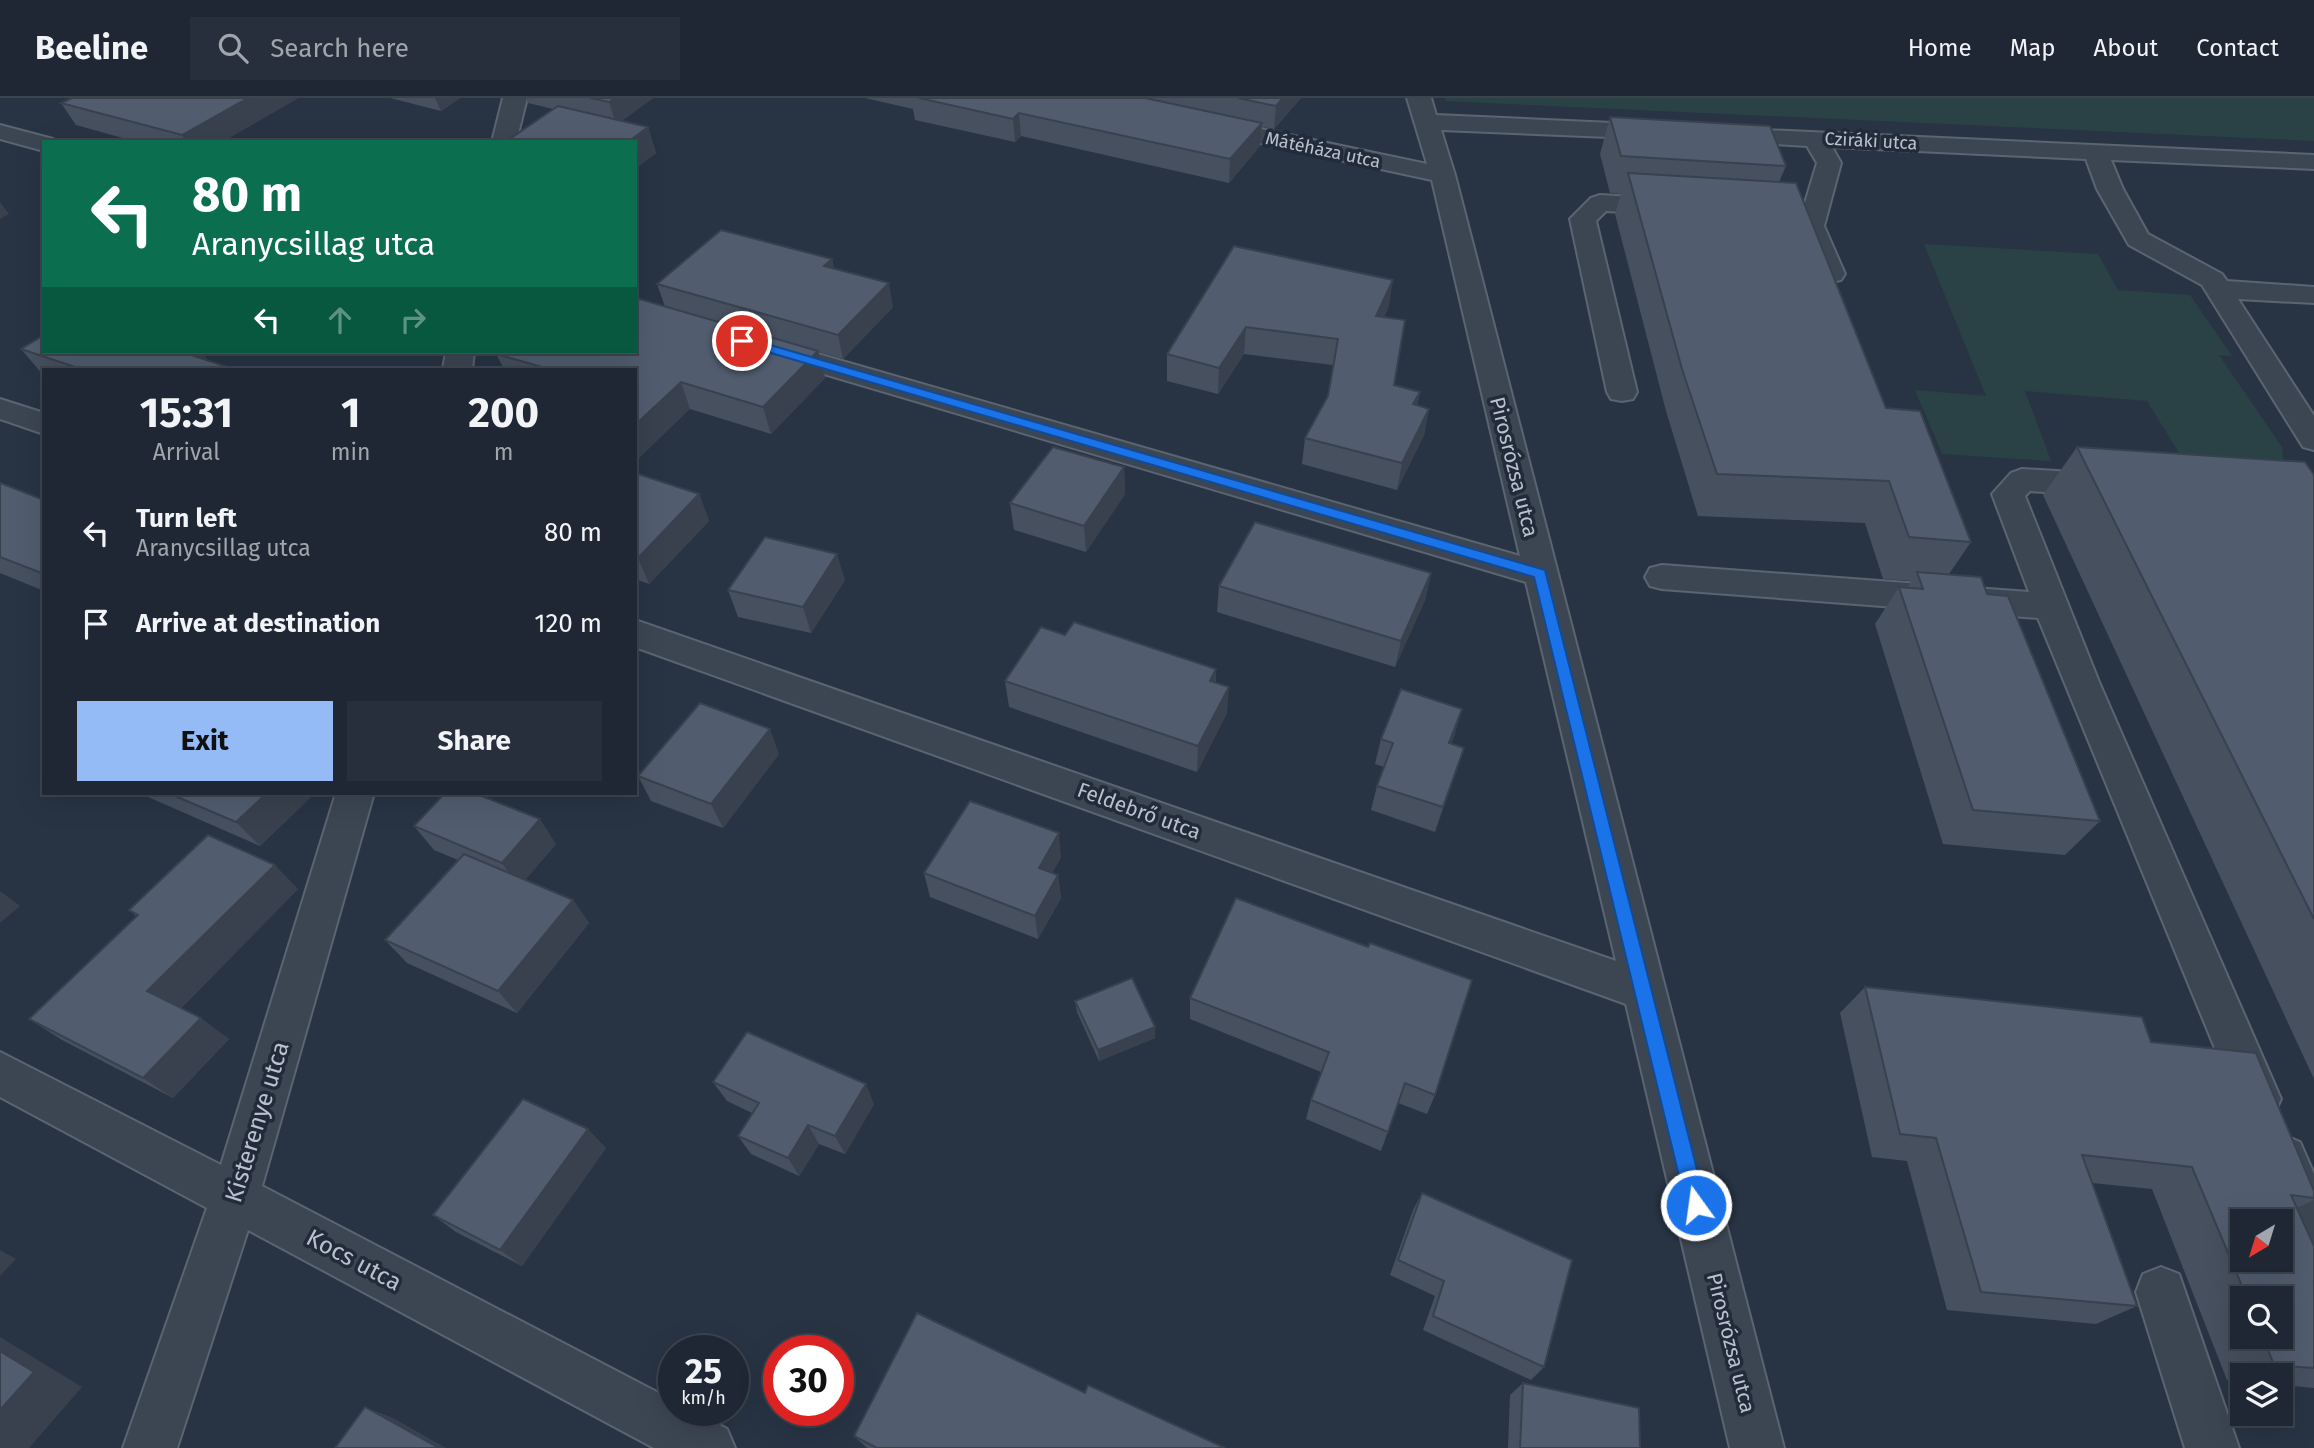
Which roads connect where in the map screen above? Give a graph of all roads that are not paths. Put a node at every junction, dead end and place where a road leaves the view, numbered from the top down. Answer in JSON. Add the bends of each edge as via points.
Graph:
{"nodes":[{"id":1,"x":514,"y":98,"type":"edge"},
{"id":2,"x":1424,"y":110,"type":"edge"},
{"id":3,"x":1187,"y":121,"type":"edge"},
{"id":4,"x":0,"y":132,"type":"edge"},
{"id":5,"x":1815,"y":139,"type":"junction"},
{"id":6,"x":504,"y":140,"type":"edge"},
{"id":7,"x":42,"y":143,"type":"edge"},
{"id":8,"x":2095,"y":152,"type":"junction"},
{"id":9,"x":2314,"y":162,"type":"edge"},
{"id":10,"x":1443,"y":175,"type":"junction"},
{"id":11,"x":1694,"y":208,"type":"edge"},
{"id":12,"x":2217,"y":289,"type":"junction"},
{"id":13,"x":2314,"y":295,"type":"edge"},
{"id":14,"x":1843,"y":304,"type":"edge"},
{"id":15,"x":742,"y":341,"type":"edge"},
{"id":16,"x":1622,"y":392,"type":"dead end"},
{"id":17,"x":0,"y":408,"type":"edge"},
{"id":18,"x":42,"y":423,"type":"edge"},
{"id":19,"x":2314,"y":440,"type":"edge"},
{"id":20,"x":2147,"y":488,"type":"edge"},
{"id":21,"x":1540,"y":574,"type":"junction"},
{"id":22,"x":1662,"y":578,"type":"dead end"},
{"id":23,"x":2051,"y":606,"type":"junction"},
{"id":24,"x":637,"y":634,"type":"edge"},
{"id":25,"x":354,"y":795,"type":"edge"},
{"id":26,"x":1642,"y":990,"type":"junction"},
{"id":27,"x":0,"y":1073,"type":"edge"},
{"id":28,"x":235,"y":1196,"type":"junction"},
{"id":29,"x":2314,"y":1230,"type":"edge"},
{"id":30,"x":2161,"y":1292,"type":"dead end"},
{"id":31,"x":150,"y":1448,"type":"edge"},
{"id":32,"x":708,"y":1448,"type":"edge"},
{"id":33,"x":1757,"y":1448,"type":"edge"},
{"id":34,"x":2212,"y":1448,"type":"edge"}],
"edges":[{"from":1,"to":6,"type":"street"},
{"from":2,"to":5,"type":"street","name":"Cziráki utca","via":[[1684,133]]},
{"from":2,"to":10,"type":"street","name":"Pirosrózsa utca"},
{"from":3,"to":10,"type":"street","name":"Mátéháza utca"},
{"from":4,"to":7,"type":"street"},
{"from":5,"to":8,"type":"street","name":"Cziráki utca"},
{"from":5,"to":14,"type":"street","via":[[1829,163],[1801,215],[1811,226]]},
{"from":8,"to":9,"type":"street","name":"Cziráki utca"},
{"from":8,"to":12,"type":"street","via":[[2138,239],[2211,280]]},
{"from":10,"to":21,"type":"street","name":"Pirosrózsa utca"},
{"from":11,"to":16,"type":"street","via":[[1600,203],[1583,219]]},
{"from":12,"to":13,"type":"street"},
{"from":12,"to":19,"type":"street"},
{"from":15,"to":21,"type":"street"},
{"from":17,"to":18,"type":"street"},
{"from":20,"to":23,"type":"street","via":[[2022,480],[2008,494]]},
{"from":21,"to":26,"type":"street","name":"Pirosrózsa utca"},
{"from":22,"to":23,"type":"street"},
{"from":23,"to":29,"type":"street"},
{"from":24,"to":26,"type":"street","name":"Feldebrő utca"},
{"from":25,"to":28,"type":"street","name":"Kisterenye utca"},
{"from":26,"to":33,"type":"street","name":"Pirosrózsa utca"},
{"from":27,"to":28,"type":"street","name":"Kocs utca"},
{"from":28,"to":31,"type":"street","name":"Kisterenye utca"},
{"from":28,"to":32,"type":"street","name":"Kocs utca"},
{"from":30,"to":34,"type":"street"}]}
